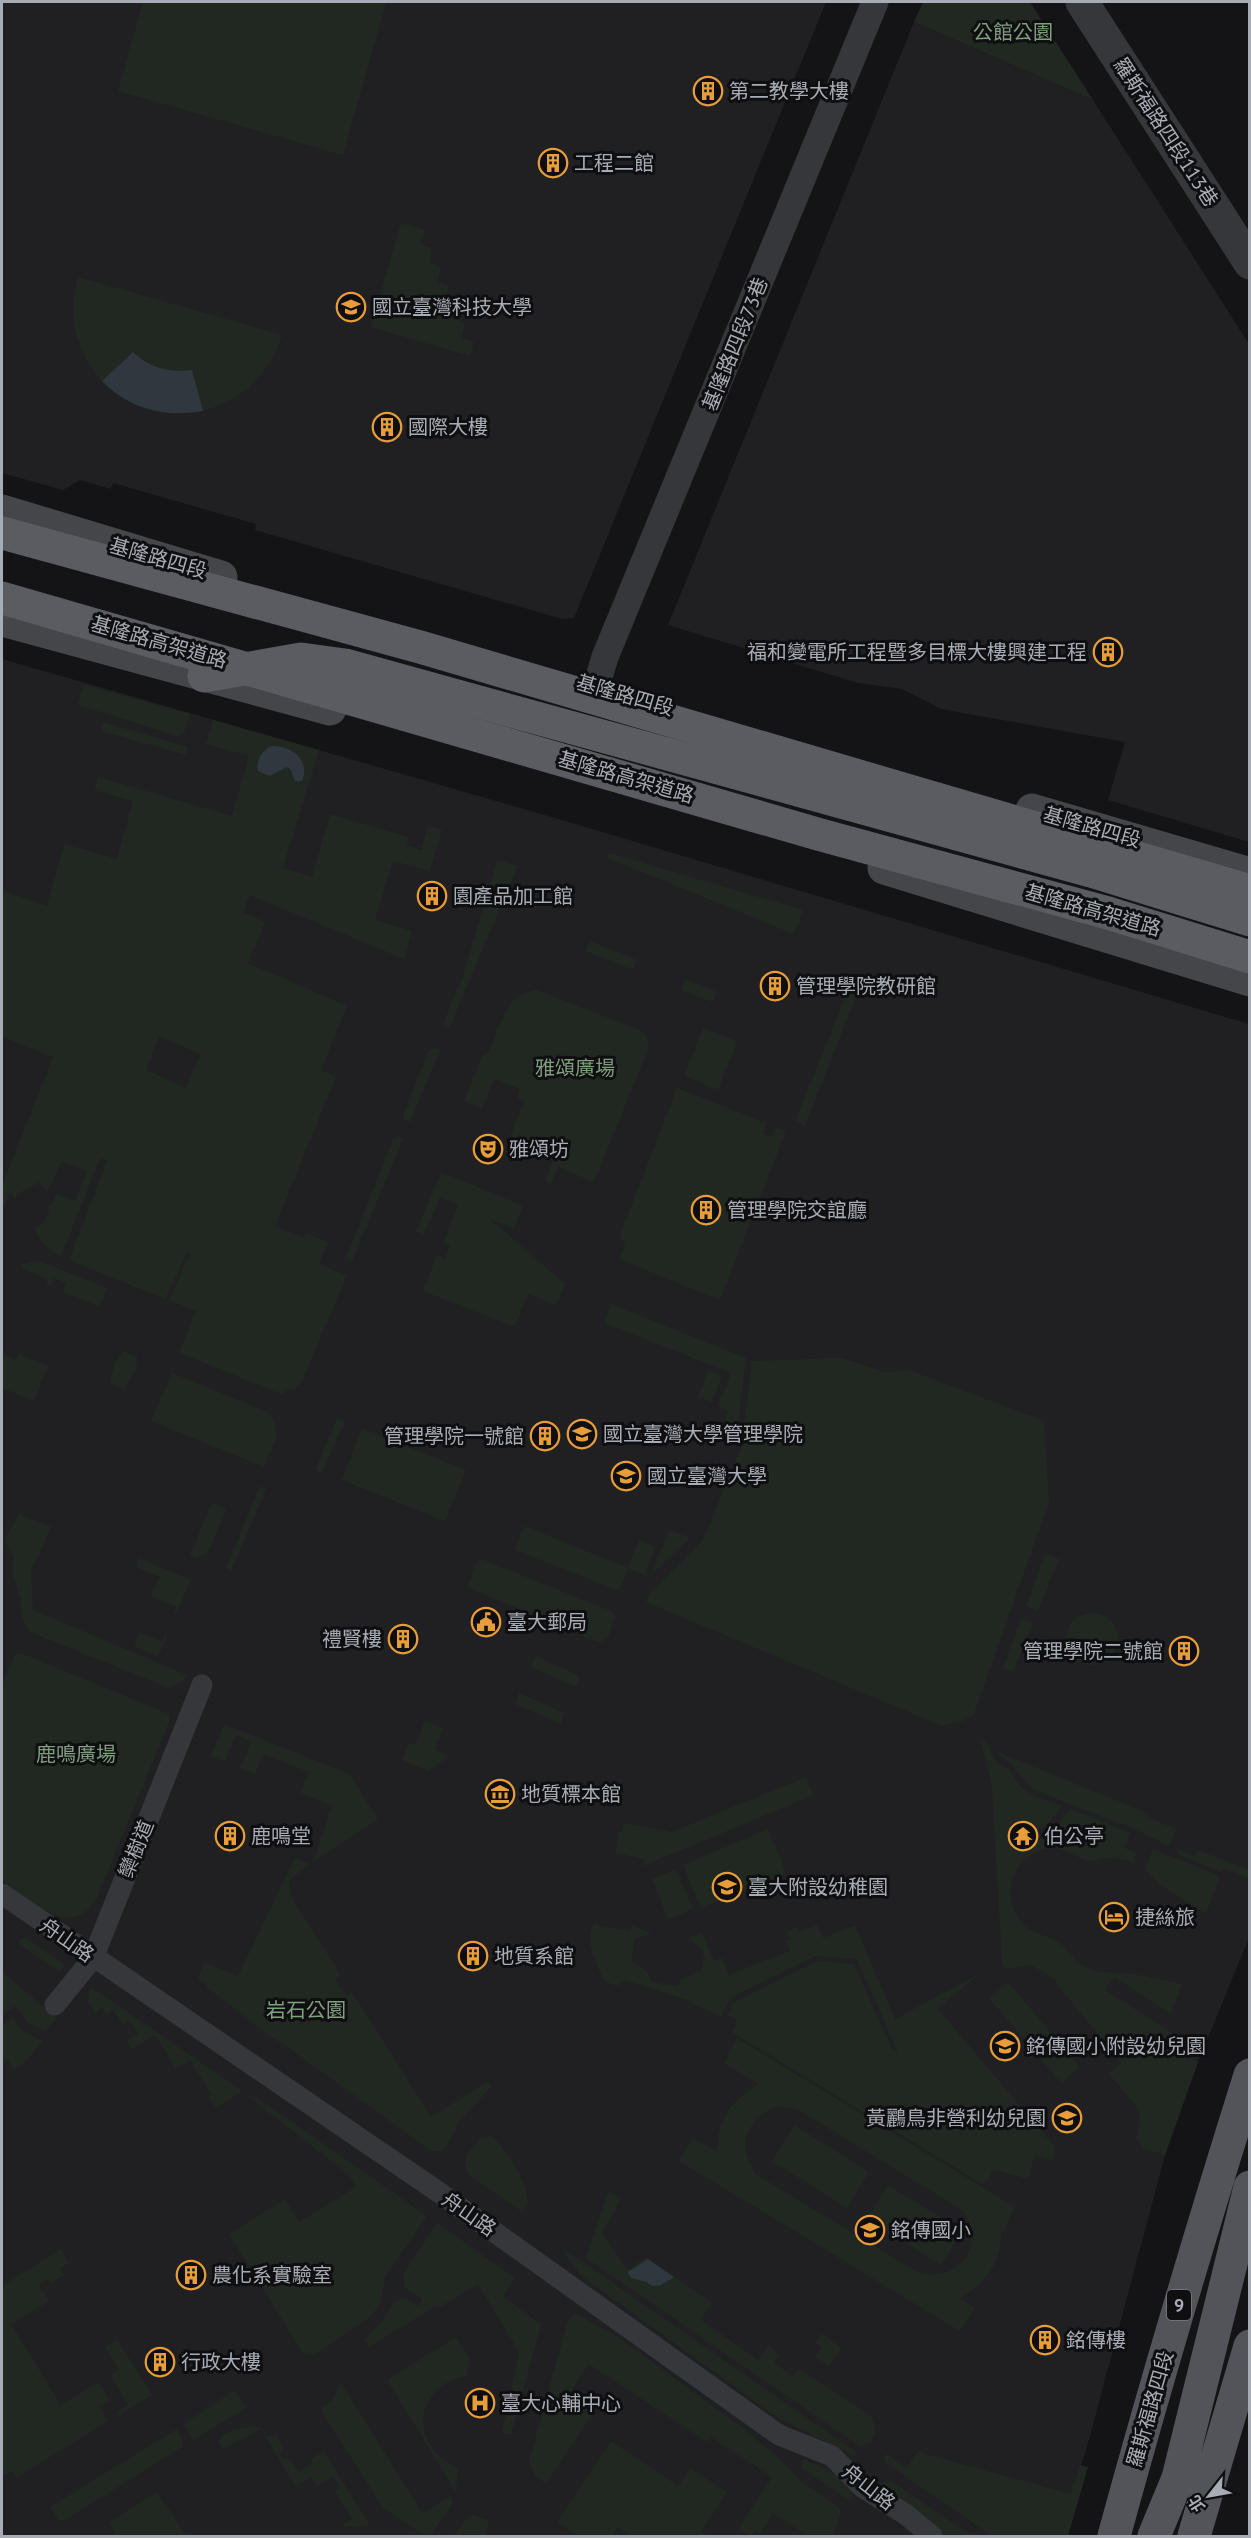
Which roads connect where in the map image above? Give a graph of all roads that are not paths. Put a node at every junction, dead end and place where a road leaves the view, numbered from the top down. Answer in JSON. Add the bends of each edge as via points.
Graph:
{"nodes":[{"id":1,"x":875,"y":2,"type":"edge"},
{"id":2,"x":1082,"y":2,"type":"edge"},
{"id":3,"x":1250,"y":263,"type":"edge"},
{"id":4,"x":2,"y":511,"type":"edge"},
{"id":5,"x":2,"y":533,"type":"edge"},
{"id":6,"x":2,"y":598,"type":"edge"},
{"id":7,"x":2,"y":620,"type":"edge"},
{"id":8,"x":204,"y":676,"type":"junction"},
{"id":9,"x":596,"y":687,"type":"junction"},
{"id":10,"x":583,"y":732,"type":"junction"},
{"id":11,"x":572,"y":775,"type":"junction"},
{"id":12,"x":1250,"y":874,"type":"edge"},
{"id":13,"x":1250,"y":891,"type":"edge"},
{"id":14,"x":1250,"y":920,"type":"edge"},
{"id":15,"x":1250,"y":957,"type":"edge"},
{"id":16,"x":1250,"y":980,"type":"edge"},
{"id":17,"x":202,"y":1685,"type":"dead end"},
{"id":18,"x":2,"y":1894,"type":"edge"},
{"id":19,"x":93,"y":1958,"type":"junction"},
{"id":20,"x":55,"y":2005,"type":"dead end"},
{"id":21,"x":1250,"y":2074,"type":"edge"},
{"id":22,"x":1250,"y":2187,"type":"edge"},
{"id":23,"x":1250,"y":2254,"type":"edge"},
{"id":24,"x":1250,"y":2346,"type":"edge"},
{"id":25,"x":932,"y":2536,"type":"edge"},
{"id":26,"x":1114,"y":2536,"type":"edge"},
{"id":27,"x":1154,"y":2536,"type":"edge"},
{"id":28,"x":1168,"y":2536,"type":"edge"},
{"id":29,"x":1194,"y":2536,"type":"edge"}],
"edges":[{"from":1,"to":9,"type":"street","name":"基隆路四段73巷"},
{"from":2,"to":3,"type":"street","name":"羅斯福路四段113巷"},
{"from":4,"to":9,"type":"main road","name":"基隆路四段"},
{"from":5,"to":13,"type":"highway","bridge":true,"via":[[420,646]]},
{"from":6,"to":15,"type":"highway","name":"基隆路高架道路","bridge":true,"via":[[821,835],[1108,913]]},
{"from":7,"to":8,"type":"main road"},
{"from":8,"to":10,"type":"highway","via":[[301,659],[345,665]]},
{"from":8,"to":11,"type":"main road"},
{"from":9,"to":10,"type":"main road"},
{"from":9,"to":12,"type":"main road","name":"基隆路四段"},
{"from":10,"to":11,"type":"main road"},
{"from":10,"to":14,"type":"highway","via":[[1091,871]]},
{"from":11,"to":16,"type":"main road"},
{"from":17,"to":19,"type":"street","name":"欒樹道"},
{"from":18,"to":19,"type":"street","name":"舟山路"},
{"from":19,"to":20,"type":"street","name":"欒樹道"},
{"from":19,"to":25,"type":"street","name":"舟山路","via":[[436,2191],[779,2435],[832,2456],[862,2487]]},
{"from":21,"to":26,"type":"main road","name":"羅斯福路四段","number":"9"},
{"from":22,"to":27,"type":"main road","number":"9","via":[[1178,2478]]},
{"from":23,"to":28,"type":"main road","via":[[1189,2482]]},
{"from":24,"to":29,"type":"main road"}]}
